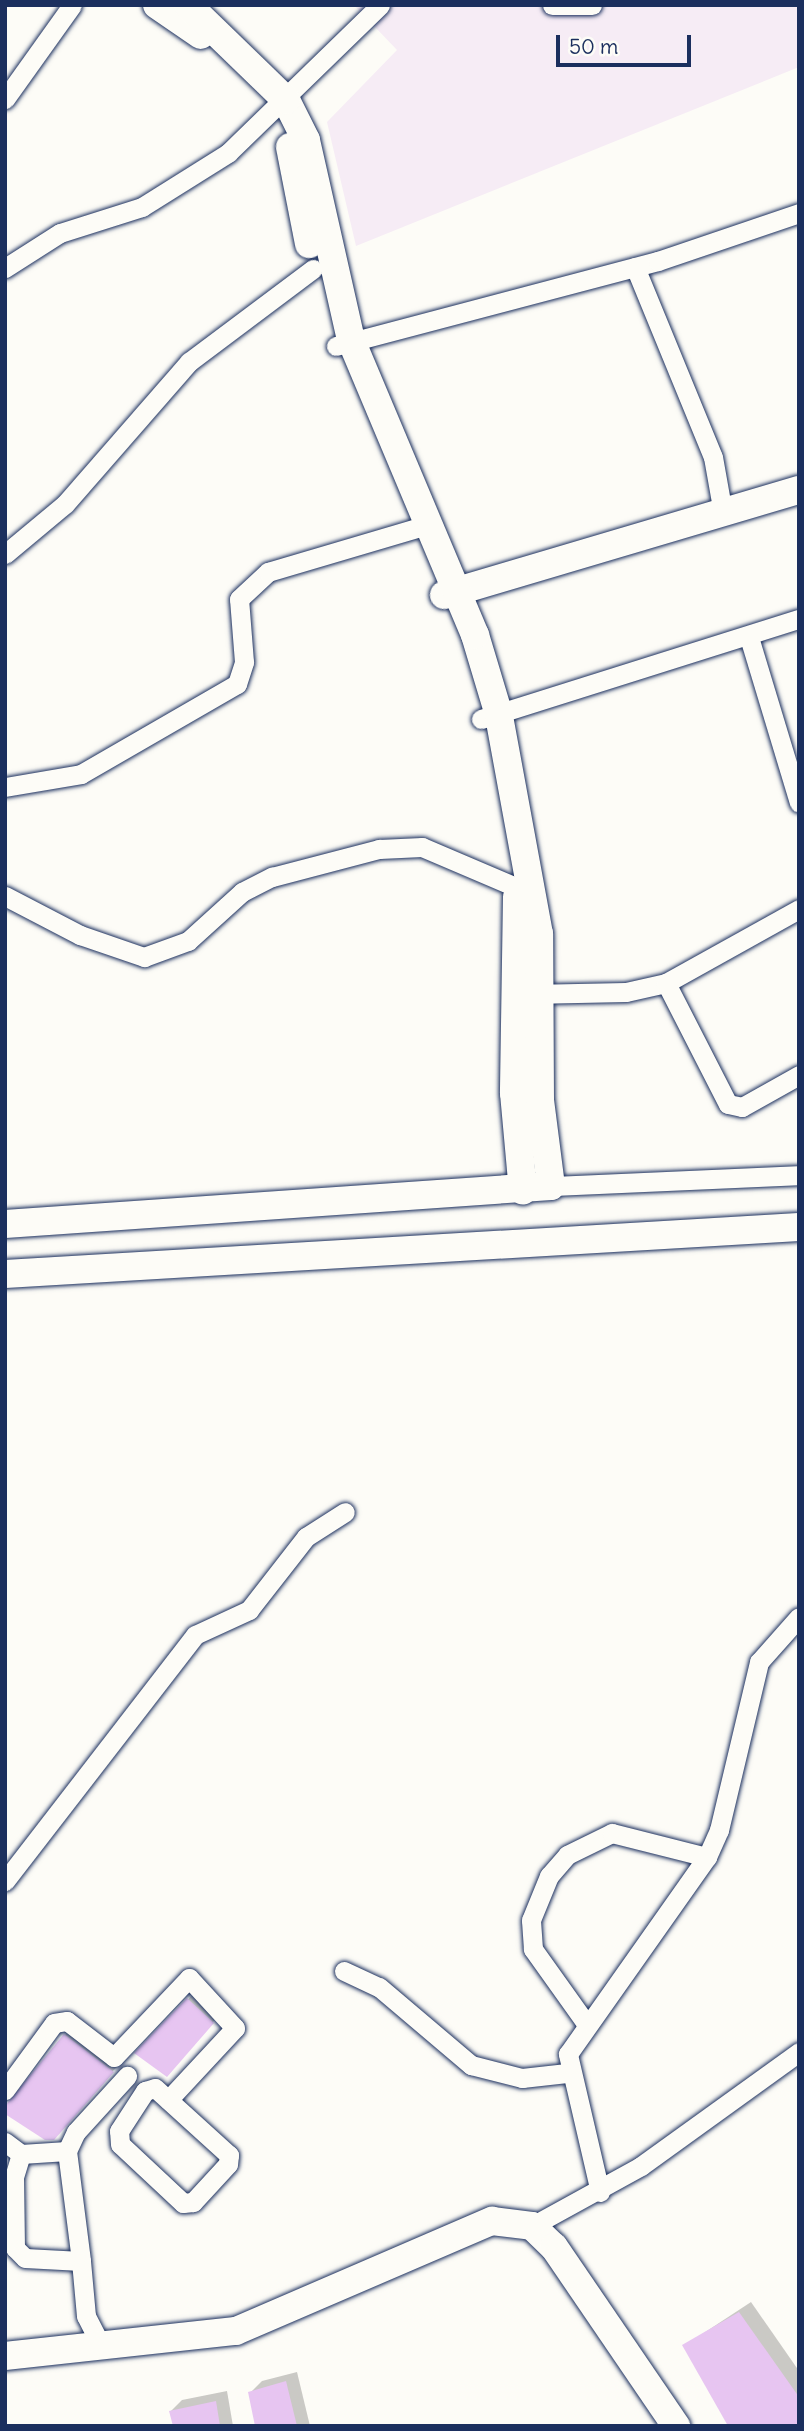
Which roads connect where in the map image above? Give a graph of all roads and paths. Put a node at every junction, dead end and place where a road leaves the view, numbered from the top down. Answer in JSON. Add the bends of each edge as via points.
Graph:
{"nodes":[{"id":1,"x":72,"y":5,"type":"edge"},
{"id":2,"x":157,"y":5,"type":"edge"},
{"id":3,"x":188,"y":5,"type":"edge"},
{"id":4,"x":380,"y":5,"type":"edge"},
{"id":5,"x":552,"y":5,"type":"edge"},
{"id":6,"x":592,"y":5,"type":"edge"},
{"id":7,"x":362,"y":13,"type":"edge"},
{"id":8,"x":5,"y":99,"type":"edge"},
{"id":9,"x":280,"y":105,"type":"junction"},
{"id":10,"x":799,"y":213,"type":"edge"},
{"id":11,"x":635,"y":267,"type":"junction"},
{"id":12,"x":5,"y":268,"type":"edge"},
{"id":13,"x":313,"y":269,"type":"junction"},
{"id":14,"x":344,"y":343,"type":"junction"},
{"id":15,"x":799,"y":490,"type":"edge"},
{"id":16,"x":723,"y":513,"type":"junction"},
{"id":17,"x":422,"y":527,"type":"junction"},
{"id":18,"x":5,"y":554,"type":"edge"},
{"id":19,"x":452,"y":593,"type":"junction"},
{"id":20,"x":799,"y":619,"type":"edge"},
{"id":21,"x":749,"y":637,"type":"junction"},
{"id":22,"x":490,"y":717,"type":"junction"},
{"id":23,"x":5,"y":787,"type":"edge"},
{"id":24,"x":799,"y":803,"type":"edge"},
{"id":25,"x":516,"y":887,"type":"junction"},
{"id":26,"x":6,"y":897,"type":"edge"},
{"id":27,"x":799,"y":909,"type":"edge"},
{"id":28,"x":666,"y":983,"type":"junction"},
{"id":29,"x":529,"y":994,"type":"junction"},
{"id":30,"x":799,"y":1075,"type":"edge"},
{"id":31,"x":527,"y":1094,"type":"junction"},
{"id":32,"x":799,"y":1175,"type":"edge"},
{"id":33,"x":551,"y":1186,"type":"junction"},
{"id":34,"x":523,"y":1191,"type":"junction"},
{"id":35,"x":5,"y":1224,"type":"edge"},
{"id":36,"x":799,"y":1227,"type":"edge"},
{"id":37,"x":5,"y":1274,"type":"edge"},
{"id":38,"x":345,"y":1511,"type":"dead end"},
{"id":39,"x":799,"y":1617,"type":"edge"},
{"id":40,"x":707,"y":1857,"type":"junction"},
{"id":41,"x":5,"y":1881,"type":"edge"},
{"id":42,"x":344,"y":1971,"type":"dead end"},
{"id":43,"x":584,"y":2022,"type":"junction"},
{"id":44,"x":799,"y":2052,"type":"edge"},
{"id":45,"x":114,"y":2057,"type":"junction"},
{"id":46,"x":568,"y":2073,"type":"junction"},
{"id":47,"x":127,"y":2076,"type":"junction"},
{"id":48,"x":5,"y":2090,"type":"edge"},
{"id":49,"x":145,"y":2091,"type":"junction"},
{"id":50,"x":168,"y":2100,"type":"junction"},
{"id":51,"x":13,"y":2148,"type":"edge"},
{"id":52,"x":67,"y":2151,"type":"junction"},
{"id":53,"x":600,"y":2192,"type":"junction"},
{"id":54,"x":532,"y":2226,"type":"junction"},
{"id":55,"x":81,"y":2261,"type":"junction"},
{"id":56,"x":101,"y":2346,"type":"junction"},
{"id":57,"x":5,"y":2356,"type":"edge"},
{"id":58,"x":676,"y":2426,"type":"edge"}],
"edges":[{"from":1,"to":8,"type":"street"},
{"from":2,"to":9,"type":"street","via":[[213,43]]},
{"from":3,"to":9,"type":"street"},
{"from":4,"to":7,"type":"street"},
{"from":5,"to":6,"type":"street"},
{"from":7,"to":9,"type":"street"},
{"from":9,"to":12,"type":"street","via":[[228,153],[142,207],[60,233]]},
{"from":9,"to":13,"type":"street","via":[[296,163]]},
{"from":9,"to":14,"type":"street","via":[[319,180]]},
{"from":10,"to":11,"type":"street"},
{"from":11,"to":14,"type":"street"},
{"from":11,"to":16,"type":"street","via":[[712,457]]},
{"from":13,"to":14,"type":"street"},
{"from":13,"to":18,"type":"street","via":[[189,362],[65,504]]},
{"from":14,"to":17,"type":"street"},
{"from":15,"to":16,"type":"street"},
{"from":16,"to":19,"type":"street"},
{"from":17,"to":19,"type":"street"},
{"from":17,"to":23,"type":"street","via":[[268,572],[239,600],[244,662],[237,684],[91,769]]},
{"from":19,"to":22,"type":"street"},
{"from":20,"to":21,"type":"street"},
{"from":21,"to":22,"type":"street"},
{"from":21,"to":24,"type":"street"},
{"from":22,"to":25,"type":"street"},
{"from":22,"to":29,"type":"street","via":[[526,843]]},
{"from":25,"to":26,"type":"street","via":[[422,847],[379,849],[272,877],[242,892],[188,941],[144,957],[80,935]]},
{"from":25,"to":29,"type":"street"},
{"from":27,"to":28,"type":"street"},
{"from":28,"to":29,"type":"street"},
{"from":28,"to":30,"type":"street","via":[[729,1104],[752,1103]]},
{"from":29,"to":31,"type":"street"},
{"from":31,"to":33,"type":"street"},
{"from":31,"to":34,"type":"street"},
{"from":32,"to":33,"type":"street"},
{"from":33,"to":34,"type":"street"},
{"from":34,"to":35,"type":"street"},
{"from":36,"to":37,"type":"street"},
{"from":38,"to":41,"type":"street","via":[[306,1537],[249,1610],[195,1635]]},
{"from":39,"to":40,"type":"street","via":[[759,1661],[725,1807]]},
{"from":40,"to":43,"type":"street"},
{"from":40,"to":43,"type":"street","via":[[612,1833],[567,1855],[550,1876],[531,1920],[533,1949]]},
{"from":42,"to":46,"type":"street","via":[[379,1987],[471,2065],[522,2078]]},
{"from":43,"to":46,"type":"street","via":[[568,2053]]},
{"from":44,"to":53,"type":"street"},
{"from":45,"to":47,"type":"street"},
{"from":45,"to":48,"type":"street","via":[[67,2021],[54,2023]]},
{"from":45,"to":50,"type":"street","via":[[188,1978],[235,2028]]},
{"from":46,"to":53,"type":"street"},
{"from":47,"to":49,"type":"street"},
{"from":47,"to":52,"type":"street","via":[[76,2132]]},
{"from":49,"to":50,"type":"street","via":[[155,2088]]},
{"from":49,"to":50,"type":"street","via":[[119,2131],[120,2144],[183,2203],[192,2202],[228,2164],[229,2155]]},
{"from":51,"to":52,"type":"street"},
{"from":51,"to":55,"type":"street","via":[[15,2248],[24,2258]]},
{"from":52,"to":55,"type":"street"},
{"from":53,"to":54,"type":"street"},
{"from":54,"to":56,"type":"street","via":[[492,2221],[236,2331]]},
{"from":54,"to":58,"type":"street","via":[[554,2247]]},
{"from":55,"to":56,"type":"street","via":[[86,2316]]},
{"from":56,"to":57,"type":"street"}]}
